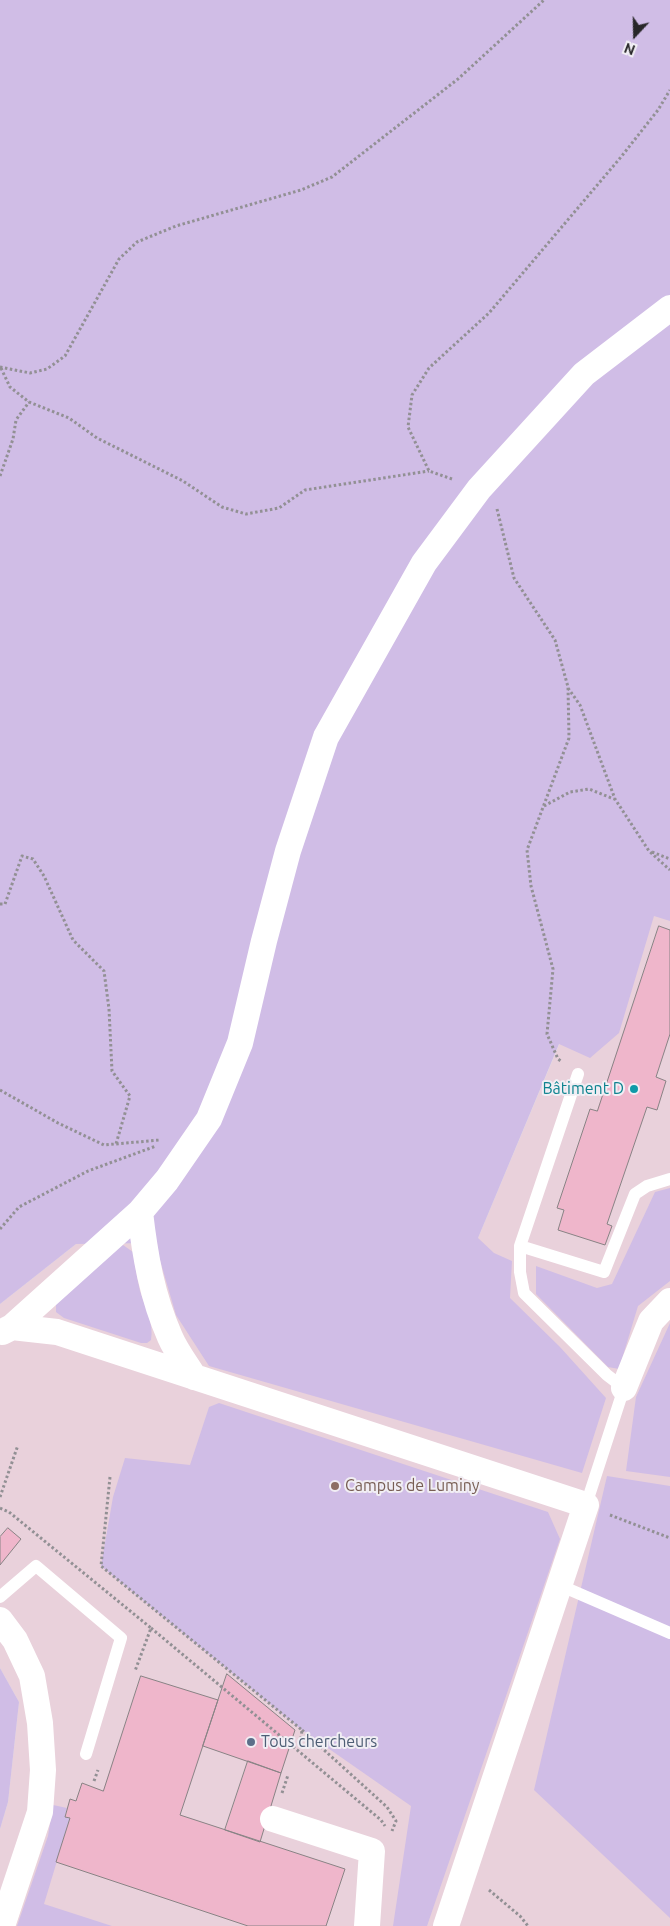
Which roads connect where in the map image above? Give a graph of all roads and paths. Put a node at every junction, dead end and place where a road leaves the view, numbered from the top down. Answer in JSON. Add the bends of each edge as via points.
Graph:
{"nodes":[{"id":1,"x":544,"y":0,"type":"edge"},
{"id":2,"x":670,"y":90,"type":"edge"},
{"id":3,"x":670,"y":308,"type":"edge"},
{"id":4,"x":1,"y":367,"type":"edge"},
{"id":5,"x":29,"y":402,"type":"junction"},
{"id":6,"x":428,"y":471,"type":"junction"},
{"id":7,"x":0,"y":476,"type":"edge"},
{"id":8,"x":479,"y":489,"type":"junction"},
{"id":9,"x":568,"y":687,"type":"junction"},
{"id":10,"x":615,"y":799,"type":"junction"},
{"id":11,"x":543,"y":807,"type":"junction"},
{"id":12,"x":649,"y":851,"type":"junction"},
{"id":13,"x":670,"y":859,"type":"edge"},
{"id":14,"x":670,"y":870,"type":"edge"},
{"id":15,"x":0,"y":904,"type":"edge"},
{"id":16,"x":578,"y":1074,"type":"joint"},
{"id":17,"x":0,"y":1090,"type":"edge"},
{"id":18,"x":188,"y":1138,"type":"junction"},
{"id":19,"x":116,"y":1144,"type":"junction"},
{"id":20,"x":670,"y":1179,"type":"edge"},
{"id":21,"x":140,"y":1212,"type":"junction"},
{"id":22,"x":0,"y":1229,"type":"edge"},
{"id":23,"x":520,"y":1246,"type":"junction"},
{"id":24,"x":670,"y":1301,"type":"edge"},
{"id":25,"x":6,"y":1330,"type":"edge"},
{"id":26,"x":194,"y":1377,"type":"junction"},
{"id":27,"x":624,"y":1388,"type":"junction"},
{"id":28,"x":18,"y":1445,"type":"dead end"},
{"id":29,"x":110,"y":1477,"type":"dead end"},
{"id":30,"x":0,"y":1497,"type":"edge"},
{"id":31,"x":586,"y":1505,"type":"junction"},
{"id":32,"x":0,"y":1508,"type":"edge"},
{"id":33,"x":670,"y":1538,"type":"edge"},
{"id":34,"x":72,"y":1565,"type":"dead end"},
{"id":35,"x":559,"y":1585,"type":"junction"},
{"id":36,"x":0,"y":1598,"type":"edge"},
{"id":37,"x":0,"y":1620,"type":"edge"},
{"id":38,"x":151,"y":1628,"type":"dead end"},
{"id":39,"x":670,"y":1633,"type":"edge"},
{"id":40,"x":302,"y":1730,"type":"junction"},
{"id":41,"x":301,"y":1738,"type":"dead end"},
{"id":42,"x":86,"y":1754,"type":"dead end"},
{"id":43,"x":273,"y":1819,"type":"dead end"},
{"id":44,"x":381,"y":1820,"type":"dead end"},
{"id":45,"x":391,"y":1834,"type":"dead end"},
{"id":46,"x":489,"y":1890,"type":"dead end"},
{"id":47,"x":2,"y":1926,"type":"edge"},
{"id":48,"x":367,"y":1926,"type":"edge"},
{"id":49,"x":446,"y":1926,"type":"edge"},
{"id":50,"x":528,"y":1926,"type":"edge"}],
"edges":[{"from":1,"to":4,"type":"path","via":[[458,79],[332,177],[301,190],[176,226],[137,242],[119,258],[65,356],[47,369],[30,372]]},
{"from":2,"to":6,"type":"path","via":[[626,151],[489,313],[429,368],[412,394],[408,427]]},
{"from":3,"to":8,"type":"street","via":[[584,374]]},
{"from":4,"to":5,"type":"path","via":[[10,387]]},
{"from":5,"to":6,"type":"path","via":[[69,418],[97,438],[182,481],[222,507],[246,514],[278,508],[305,490]]},
{"from":5,"to":7,"type":"path","via":[[16,420],[13,440]]},
{"from":6,"to":8,"type":"path"},
{"from":8,"to":9,"type":"path","via":[[498,510],[514,578],[555,640]]},
{"from":8,"to":18,"type":"street","via":[[424,563],[326,737],[288,851],[240,1043],[209,1119]]},
{"from":9,"to":10,"type":"path","via":[[580,705]]},
{"from":9,"to":11,"type":"path","via":[[569,738]]},
{"from":10,"to":11,"type":"path","via":[[589,789],[570,792]]},
{"from":10,"to":12,"type":"path"},
{"from":11,"to":16,"type":"path","via":[[527,850],[530,886],[552,969],[548,1034],[558,1059]]},
{"from":12,"to":13,"type":"path"},
{"from":12,"to":14,"type":"path"},
{"from":15,"to":19,"type":"path","via":[[5,904],[22,856],[33,859],[73,940],[104,971],[112,1071],[130,1096]]},
{"from":16,"to":23,"type":"lane"},
{"from":17,"to":19,"type":"path","via":[[104,1145]]},
{"from":18,"to":19,"type":"path"},
{"from":18,"to":21,"type":"street","via":[[166,1180]]},
{"from":18,"to":22,"type":"path","via":[[88,1171],[19,1207]]},
{"from":20,"to":23,"type":"lane","via":[[647,1186],[635,1194],[604,1272]]},
{"from":21,"to":25,"type":"street"},
{"from":21,"to":26,"type":"street","via":[[154,1295],[170,1338]]},
{"from":23,"to":27,"type":"lane","via":[[524,1293]]},
{"from":24,"to":27,"type":"street","via":[[651,1321]]},
{"from":25,"to":26,"type":"street","via":[[57,1332]]},
{"from":26,"to":31,"type":"street"},
{"from":27,"to":31,"type":"lane"},
{"from":28,"to":30,"type":"path"},
{"from":29,"to":40,"type":"path","via":[[101,1566]]},
{"from":31,"to":33,"type":"path"},
{"from":31,"to":35,"type":"street"},
{"from":32,"to":34,"type":"path"},
{"from":35,"to":39,"type":"lane"},
{"from":35,"to":49,"type":"street"},
{"from":36,"to":42,"type":"lane","via":[[36,1566],[122,1638]]},
{"from":37,"to":47,"type":"street","via":[[15,1640],[32,1676],[43,1770],[40,1812]]},
{"from":38,"to":44,"type":"path"},
{"from":40,"to":41,"type":"path"},
{"from":40,"to":45,"type":"path","via":[[387,1807],[396,1821]]},
{"from":43,"to":48,"type":"street","via":[[372,1851]]},
{"from":46,"to":50,"type":"path"}]}
